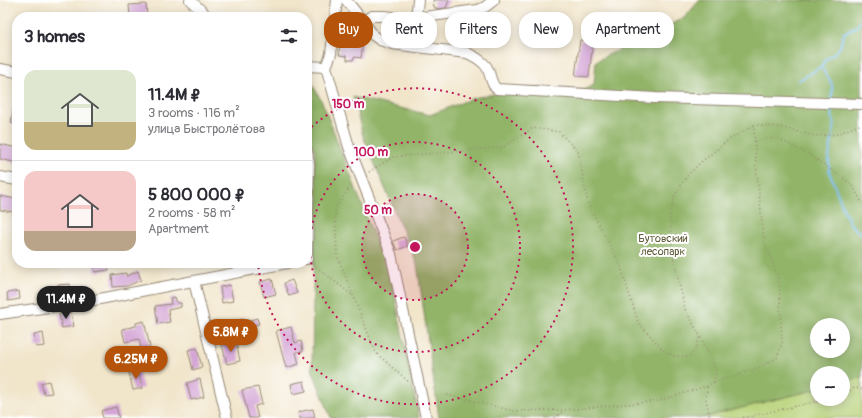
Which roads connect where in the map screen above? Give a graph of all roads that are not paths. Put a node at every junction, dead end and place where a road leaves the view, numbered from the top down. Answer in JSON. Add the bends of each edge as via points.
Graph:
{"nodes":[{"id":1,"x":190,"y":0,"type":"edge"},
{"id":2,"x":337,"y":0,"type":"edge"},
{"id":3,"x":346,"y":0,"type":"edge"},
{"id":4,"x":418,"y":0,"type":"edge"},
{"id":5,"x":494,"y":0,"type":"edge"},
{"id":6,"x":203,"y":12,"type":"edge"},
{"id":7,"x":356,"y":12,"type":"edge"},
{"id":8,"x":417,"y":12,"type":"edge"},
{"id":9,"x":437,"y":15,"type":"edge"},
{"id":10,"x":373,"y":35,"type":"edge"},
{"id":11,"x":312,"y":66,"type":"edge"},
{"id":12,"x":326,"y":67,"type":"junction"},
{"id":13,"x":0,"y":69,"type":"edge"},
{"id":14,"x":12,"y":71,"type":"edge"},
{"id":15,"x":862,"y":104,"type":"edge"},
{"id":16,"x":0,"y":177,"type":"edge"},
{"id":17,"x":12,"y":179,"type":"edge"},
{"id":18,"x":261,"y":268,"type":"edge"},
{"id":19,"x":194,"y":281,"type":"junction"},
{"id":20,"x":0,"y":314,"type":"edge"},
{"id":21,"x":227,"y":418,"type":"edge"},
{"id":22,"x":426,"y":418,"type":"edge"}],
"edges":[{"from":1,"to":6,"type":"street"},
{"from":2,"to":12,"type":"street","via":[[331,54]]},
{"from":3,"to":7,"type":"street"},
{"from":4,"to":8,"type":"street"},
{"from":5,"to":9,"type":"street","via":[[478,10]]},
{"from":10,"to":15,"type":"street","via":[[392,44],[454,50],[475,56],[486,67],[494,87],[504,91]]},
{"from":11,"to":12,"type":"street"},
{"from":12,"to":22,"type":"street","via":[[350,148],[391,254]]},
{"from":13,"to":14,"type":"street"},
{"from":16,"to":17,"type":"street"},
{"from":18,"to":19,"type":"street"},
{"from":19,"to":20,"type":"street","via":[[84,302]]},
{"from":19,"to":21,"type":"street"}]}
